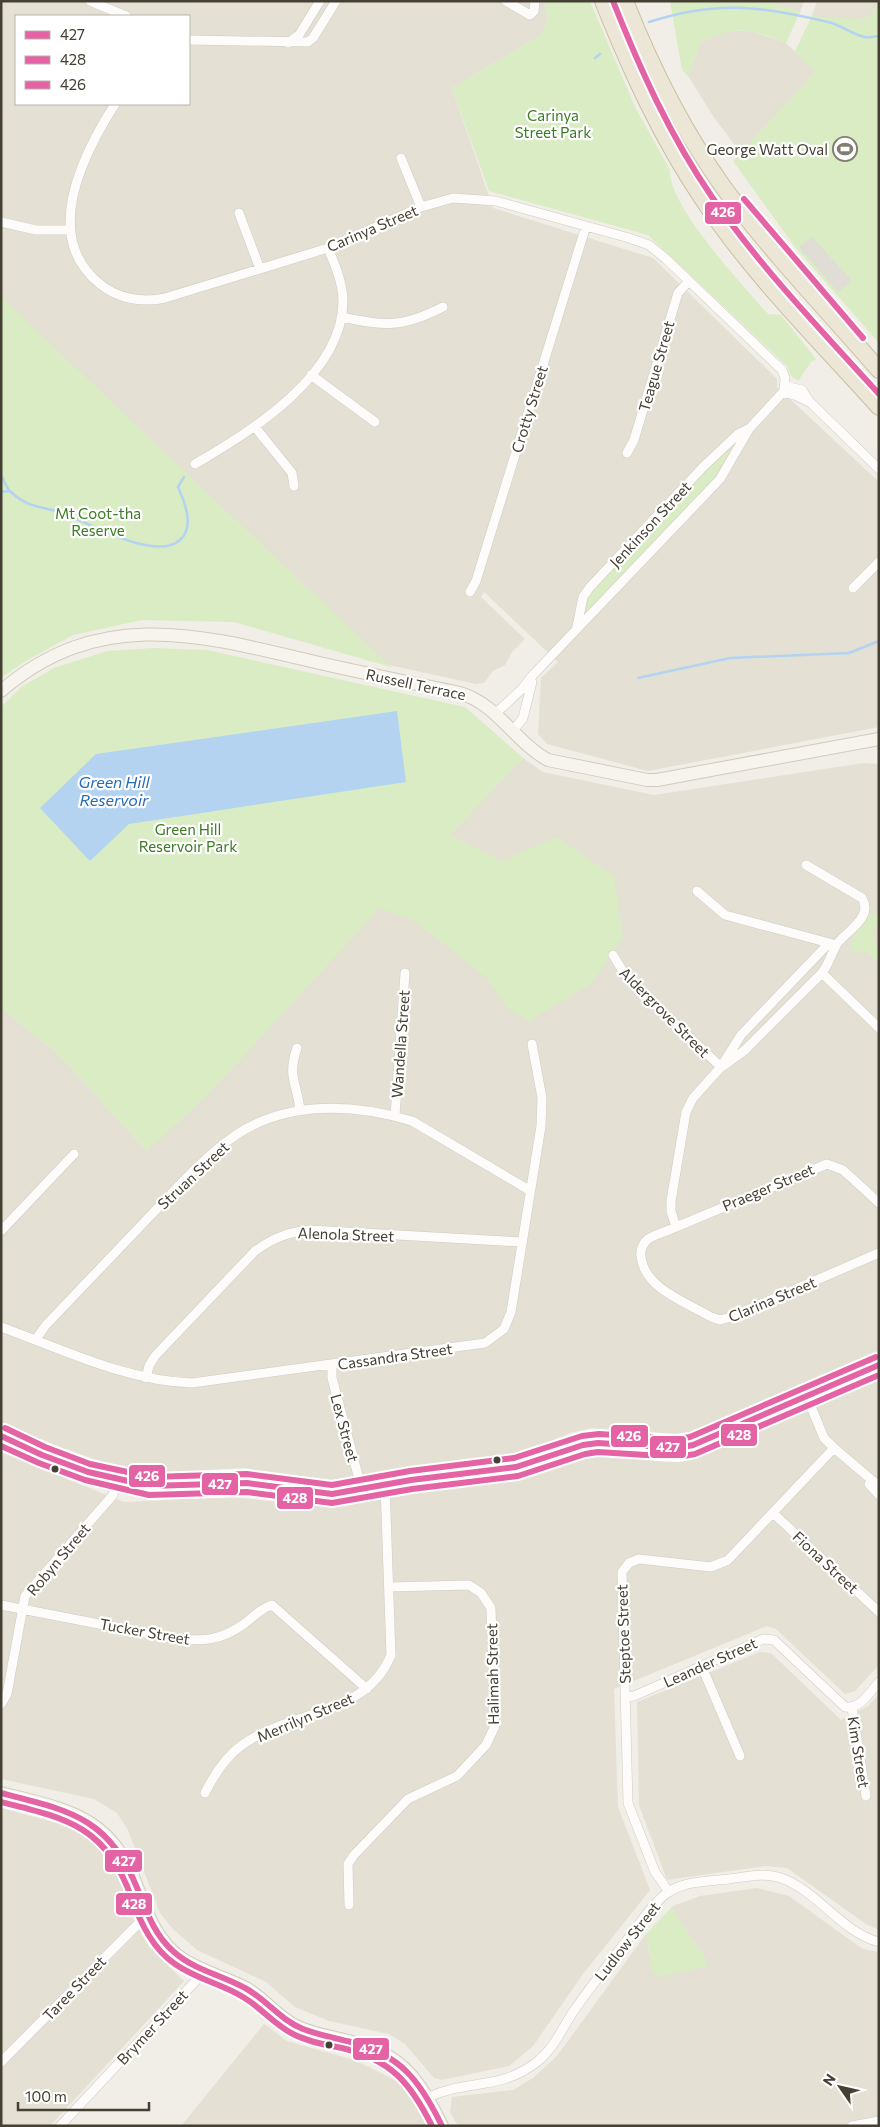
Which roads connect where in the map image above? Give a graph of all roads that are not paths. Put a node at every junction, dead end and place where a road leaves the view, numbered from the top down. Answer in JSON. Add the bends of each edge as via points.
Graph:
{"nodes":[{"id":1,"x":90,"y":1,"type":"edge"},
{"id":2,"x":320,"y":1,"type":"edge"},
{"id":3,"x":336,"y":1,"type":"edge"},
{"id":4,"x":506,"y":1,"type":"edge"},
{"id":5,"x":534,"y":1,"type":"edge"},
{"id":6,"x":604,"y":1,"type":"edge"},
{"id":7,"x":625,"y":1,"type":"edge"},
{"id":8,"x":124,"y":15,"type":"edge"},
{"id":9,"x":190,"y":40,"type":"edge"},
{"id":10,"x":288,"y":43,"type":"junction"},
{"id":11,"x":113,"y":105,"type":"edge"},
{"id":12,"x":401,"y":158,"type":"dead end"},
{"id":13,"x":421,"y":207,"type":"junction"},
{"id":14,"x":239,"y":213,"type":"dead end"},
{"id":15,"x":1,"y":222,"type":"edge"},
{"id":16,"x":586,"y":226,"type":"junction"},
{"id":17,"x":69,"y":230,"type":"junction"},
{"id":18,"x":328,"y":248,"type":"junction"},
{"id":19,"x":260,"y":269,"type":"junction"},
{"id":20,"x":689,"y":281,"type":"junction"},
{"id":21,"x":443,"y":307,"type":"dead end"},
{"id":22,"x":341,"y":316,"type":"junction"},
{"id":23,"x":879,"y":370,"type":"edge"},
{"id":24,"x":311,"y":375,"type":"junction"},
{"id":25,"x":784,"y":389,"type":"junction"},
{"id":26,"x":879,"y":407,"type":"edge"},
{"id":27,"x":375,"y":422,"type":"dead end"},
{"id":28,"x":255,"y":427,"type":"junction"},
{"id":29,"x":749,"y":429,"type":"junction"},
{"id":30,"x":627,"y":453,"type":"dead end"},
{"id":31,"x":195,"y":464,"type":"dead end"},
{"id":32,"x":879,"y":469,"type":"edge"},
{"id":33,"x":294,"y":486,"type":"dead end"},
{"id":34,"x":877,"y":568,"type":"edge"},
{"id":35,"x":853,"y":588,"type":"dead end"},
{"id":36,"x":470,"y":592,"type":"dead end"},
{"id":37,"x":572,"y":634,"type":"junction"},
{"id":38,"x":541,"y":666,"type":"junction"},
{"id":39,"x":1,"y":691,"type":"edge"},
{"id":40,"x":496,"y":714,"type":"junction"},
{"id":41,"x":513,"y":731,"type":"junction"},
{"id":42,"x":879,"y":739,"type":"edge"},
{"id":43,"x":806,"y":865,"type":"dead end"},
{"id":44,"x":697,"y":891,"type":"dead end"},
{"id":45,"x":833,"y":944,"type":"junction"},
{"id":46,"x":613,"y":955,"type":"dead end"},
{"id":47,"x":822,"y":972,"type":"junction"},
{"id":48,"x":405,"y":973,"type":"dead end"},
{"id":49,"x":879,"y":1028,"type":"edge"},
{"id":50,"x":532,"y":1044,"type":"dead end"},
{"id":51,"x":297,"y":1048,"type":"dead end"},
{"id":52,"x":721,"y":1067,"type":"junction"},
{"id":53,"x":300,"y":1110,"type":"junction"},
{"id":54,"x":394,"y":1116,"type":"junction"},
{"id":55,"x":74,"y":1154,"type":"dead end"},
{"id":56,"x":529,"y":1190,"type":"junction"},
{"id":57,"x":879,"y":1203,"type":"edge"},
{"id":58,"x":676,"y":1227,"type":"junction"},
{"id":59,"x":1,"y":1231,"type":"edge"},
{"id":60,"x":521,"y":1242,"type":"junction"},
{"id":61,"x":879,"y":1253,"type":"edge"},
{"id":62,"x":1,"y":1327,"type":"edge"},
{"id":63,"x":36,"y":1340,"type":"junction"},
{"id":64,"x":332,"y":1365,"type":"junction"},
{"id":65,"x":879,"y":1365,"type":"edge"},
{"id":66,"x":146,"y":1378,"type":"junction"},
{"id":67,"x":807,"y":1396,"type":"junction"},
{"id":68,"x":1,"y":1436,"type":"edge"},
{"id":69,"x":834,"y":1448,"type":"junction"},
{"id":70,"x":861,"y":1474,"type":"junction"},
{"id":71,"x":117,"y":1480,"type":"junction"},
{"id":72,"x":385,"y":1485,"type":"junction"},
{"id":73,"x":879,"y":1486,"type":"edge"},
{"id":74,"x":362,"y":1490,"type":"junction"},
{"id":75,"x":879,"y":1495,"type":"edge"},
{"id":76,"x":773,"y":1513,"type":"junction"},
{"id":77,"x":390,"y":1587,"type":"junction"},
{"id":78,"x":1,"y":1605,"type":"edge"},
{"id":79,"x":23,"y":1609,"type":"junction"},
{"id":80,"x":879,"y":1612,"type":"edge"},
{"id":81,"x":702,"y":1667,"type":"junction"},
{"id":82,"x":879,"y":1682,"type":"edge"},
{"id":83,"x":367,"y":1689,"type":"junction"},
{"id":84,"x":625,"y":1697,"type":"junction"},
{"id":85,"x":1,"y":1704,"type":"edge"},
{"id":86,"x":852,"y":1708,"type":"junction"},
{"id":87,"x":740,"y":1756,"type":"dead end"},
{"id":88,"x":1,"y":1793,"type":"edge"},
{"id":89,"x":205,"y":1793,"type":"dead end"},
{"id":90,"x":866,"y":1796,"type":"dead end"},
{"id":91,"x":669,"y":1892,"type":"junction"},
{"id":92,"x":349,"y":1905,"type":"dead end"},
{"id":93,"x":147,"y":1915,"type":"junction"},
{"id":94,"x":879,"y":1942,"type":"edge"},
{"id":95,"x":204,"y":1972,"type":"junction"},
{"id":96,"x":1,"y":2062,"type":"edge"},
{"id":97,"x":428,"y":2097,"type":"junction"},
{"id":98,"x":879,"y":2121,"type":"edge"},
{"id":99,"x":60,"y":2126,"type":"edge"},
{"id":100,"x":442,"y":2126,"type":"edge"},
{"id":101,"x":852,"y":2126,"type":"edge"}],
"edges":[{"from":1,"to":8,"type":"street"},
{"from":2,"to":10,"type":"street","via":[[299,36]]},
{"from":3,"to":10,"type":"street","via":[[312,40]]},
{"from":4,"to":5,"type":"street","via":[[530,15]]},
{"from":6,"to":26,"type":"highway","via":[[663,134],[704,201],[750,262]]},
{"from":7,"to":23,"type":"highway","via":[[666,92],[723,186]]},
{"from":9,"to":10,"type":"street"},
{"from":11,"to":17,"type":"street","name":"Carinya Street","via":[[96,134],[79,175]]},
{"from":12,"to":13,"type":"street"},
{"from":13,"to":16,"type":"street","name":"Carinya Street","via":[[453,198],[472,198],[496,201]]},
{"from":13,"to":18,"type":"street","name":"Carinya Street"},
{"from":14,"to":19,"type":"street"},
{"from":15,"to":17,"type":"street","via":[[36,230]]},
{"from":16,"to":20,"type":"street","name":"Carinya Street","via":[[649,245]]},
{"from":16,"to":36,"type":"street","name":"Crotty Street"},
{"from":17,"to":19,"type":"street","name":"Carinya Street","via":[[76,254],[94,280],[110,291],[137,300],[165,298]]},
{"from":18,"to":19,"type":"street","name":"Carinya Street"},
{"from":18,"to":22,"type":"street","via":[[342,291]]},
{"from":20,"to":25,"type":"street","name":"Carinya Street","via":[[780,368],[785,377]]},
{"from":20,"to":30,"type":"street","name":"Teague Street","via":[[678,293],[634,440]]},
{"from":21,"to":22,"type":"street","via":[[401,324],[380,324]]},
{"from":22,"to":24,"type":"street","via":[[331,347]]},
{"from":24,"to":27,"type":"street"},
{"from":24,"to":28,"type":"street"},
{"from":25,"to":29,"type":"street","name":"Jenkinson Street"},
{"from":25,"to":32,"type":"street","via":[[803,391],[810,404]]},
{"from":28,"to":31,"type":"street"},
{"from":28,"to":33,"type":"street","via":[[292,472]]},
{"from":29,"to":37,"type":"street","name":"Jenkinson Street","via":[[718,482]]},
{"from":29,"to":37,"type":"street","name":"Jenkinson Street","via":[[738,434],[703,467],[590,587],[584,597],[579,623]]},
{"from":34,"to":35,"type":"street"},
{"from":37,"to":38,"type":"street","name":"Jenkinson Street"},
{"from":38,"to":40,"type":"street","name":"Jenkinson Street","via":[[522,690]]},
{"from":38,"to":41,"type":"street","name":"Jenkinson Street","via":[[529,688],[523,718]]},
{"from":39,"to":40,"type":"main road","name":"Russell Terrace","via":[[37,666],[77,648],[115,637],[160,634],[227,642],[460,693],[479,700]]},
{"from":40,"to":41,"type":"main road","name":"Russell Terrace"},
{"from":41,"to":42,"type":"main road","name":"Russell Terrace","via":[[548,760],[657,780]]},
{"from":43,"to":45,"type":"street","via":[[860,897],[865,905],[860,920]]},
{"from":44,"to":45,"type":"street","via":[[725,915]]},
{"from":45,"to":47,"type":"street","via":[[831,960]]},
{"from":45,"to":52,"type":"street","via":[[741,1035]]},
{"from":46,"to":52,"type":"street","name":"Aldergrove Street","via":[[627,978]]},
{"from":47,"to":49,"type":"street"},
{"from":47,"to":52,"type":"street","via":[[745,1050]]},
{"from":48,"to":54,"type":"street","name":"Wandella Street"},
{"from":50,"to":56,"type":"street","name":"Cassandra Street","via":[[542,1098],[541,1126]]},
{"from":51,"to":53,"type":"street","via":[[291,1075]]},
{"from":52,"to":58,"type":"street","via":[[692,1098],[686,1112],[671,1204]]},
{"from":53,"to":54,"type":"street","name":"Struan Street","via":[[343,1108]]},
{"from":53,"to":63,"type":"street","name":"Struan Street","via":[[256,1124],[237,1134],[199,1165],[46,1325]]},
{"from":54,"to":56,"type":"street","name":"Struan Street","via":[[427,1129]]},
{"from":55,"to":59,"type":"street"},
{"from":56,"to":60,"type":"street","name":"Cassandra Street"},
{"from":57,"to":58,"type":"street","name":"Praeger Street","via":[[843,1170],[827,1164]]},
{"from":58,"to":61,"type":"street","name":"Clarina Street","via":[[645,1243],[641,1254],[644,1268],[657,1285],[720,1320]]},
{"from":60,"to":64,"type":"street","name":"Cassandra Street","via":[[511,1312],[504,1329],[485,1343]]},
{"from":60,"to":66,"type":"street","name":"Alenola Street","via":[[310,1230],[278,1236],[256,1251],[155,1356]]},
{"from":62,"to":63,"type":"street","name":"Cassandra Street"},
{"from":63,"to":66,"type":"street","name":"Cassandra Street"},
{"from":64,"to":66,"type":"street","name":"Cassandra Street","via":[[192,1383]]},
{"from":64,"to":74,"type":"street","name":"Lex Street","via":[[332,1378]]},
{"from":65,"to":67,"type":"main road"},
{"from":67,"to":69,"type":"street","via":[[824,1438]]},
{"from":67,"to":72,"type":"main road","via":[[686,1447],[582,1445],[516,1467]]},
{"from":68,"to":71,"type":"main road","via":[[42,1455]]},
{"from":69,"to":70,"type":"street"},
{"from":69,"to":76,"type":"street","name":"Steptoe Street"},
{"from":70,"to":73,"type":"street"},
{"from":70,"to":75,"type":"street"},
{"from":71,"to":74,"type":"main road","via":[[150,1486],[247,1483],[332,1494]]},
{"from":71,"to":79,"type":"street","name":"Robyn Street","via":[[113,1495],[25,1596]]},
{"from":72,"to":74,"type":"main road"},
{"from":72,"to":77,"type":"street","name":"Merrilyn Street"},
{"from":76,"to":80,"type":"street","name":"Fiona Street"},
{"from":76,"to":84,"type":"street","name":"Steptoe Street","via":[[728,1560],[711,1567],[639,1559],[629,1563],[622,1572]]},
{"from":77,"to":83,"type":"street","name":"Merrilyn Street","via":[[391,1655],[385,1671]]},
{"from":77,"to":92,"type":"street","name":"Halimah Street","via":[[469,1585],[481,1592],[491,1608],[496,1726],[486,1745],[457,1776],[408,1799],[354,1855],[348,1864]]},
{"from":78,"to":79,"type":"street","name":"Tucker Street"},
{"from":79,"to":83,"type":"street","name":"Tucker Street","via":[[176,1639],[196,1640],[217,1639],[245,1624],[260,1609],[272,1605]]},
{"from":79,"to":85,"type":"street","name":"Robyn Street","via":[[7,1694]]},
{"from":81,"to":84,"type":"street","name":"Leander Street"},
{"from":81,"to":86,"type":"street","name":"Leander Street","via":[[763,1639],[774,1640],[845,1707]]},
{"from":81,"to":87,"type":"street"},
{"from":82,"to":86,"type":"street","via":[[860,1704]]},
{"from":83,"to":89,"type":"street","name":"Merrilyn Street","via":[[352,1700],[260,1734],[241,1746],[227,1759]]},
{"from":84,"to":91,"type":"street","name":"Steptoe Street","via":[[628,1803],[658,1878]]},
{"from":86,"to":90,"type":"street","name":"Kim Street"},
{"from":88,"to":93,"type":"main road","via":[[62,1808],[88,1820],[108,1835],[124,1856]]},
{"from":91,"to":94,"type":"street","name":"Ludlow Street","via":[[697,1882],[767,1875],[781,1878],[859,1934]]},
{"from":91,"to":97,"type":"street","name":"Ludlow Street","via":[[656,1902],[540,2060],[513,2078],[441,2091]]},
{"from":93,"to":95,"type":"main road","via":[[160,1937],[179,1957]]},
{"from":93,"to":96,"type":"street","name":"Taree Street"},
{"from":95,"to":97,"type":"main road","via":[[246,1988],[296,2026],[384,2053],[415,2078]]},
{"from":95,"to":99,"type":"street","name":"Brymer Street"},
{"from":97,"to":100,"type":"main road"},
{"from":98,"to":101,"type":"street"}]}
